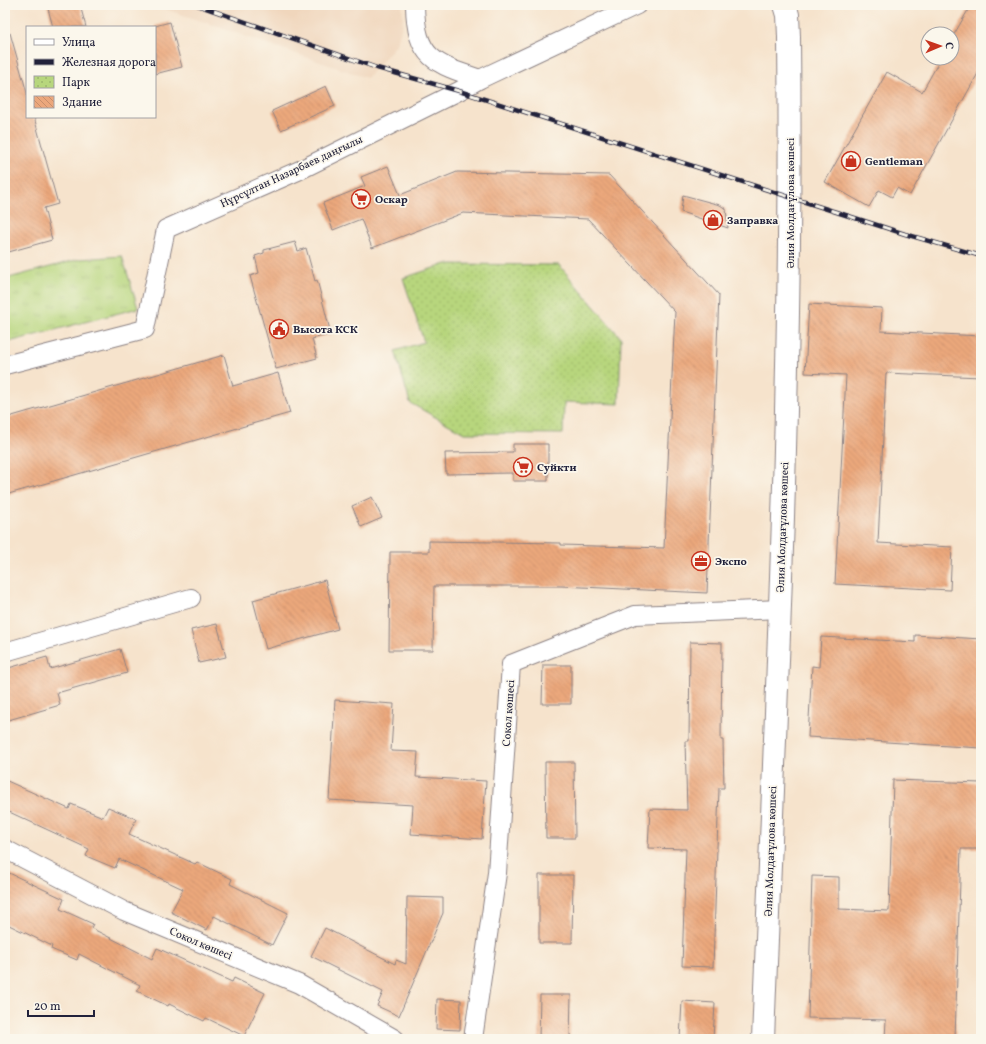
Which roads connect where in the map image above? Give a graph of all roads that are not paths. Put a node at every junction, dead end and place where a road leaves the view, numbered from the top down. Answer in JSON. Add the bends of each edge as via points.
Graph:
{"nodes":[{"id":1,"x":415,"y":5,"type":"edge"},
{"id":2,"x":638,"y":5,"type":"edge"},
{"id":3,"x":787,"y":8,"type":"edge"},
{"id":4,"x":480,"y":79,"type":"junction"},
{"id":5,"x":5,"y":365,"type":"edge"},
{"id":6,"x":191,"y":598,"type":"dead end"},
{"id":7,"x":780,"y":609,"type":"junction"},
{"id":8,"x":5,"y":652,"type":"edge"},
{"id":9,"x":5,"y":849,"type":"edge"},
{"id":10,"x":395,"y":1039,"type":"edge"},
{"id":11,"x":473,"y":1039,"type":"edge"},
{"id":12,"x":763,"y":1039,"type":"edge"}],
"edges":[{"from":1,"to":4,"type":"street","via":[[415,27],[425,51],[444,67]]},
{"from":2,"to":4,"type":"street","name":"Нұрсұлтан Назарбаев даңғылы"},
{"from":3,"to":7,"type":"main road","name":"Әлия Молдағұлова көшесі","via":[[790,219]]},
{"from":4,"to":5,"type":"street","name":"Нұрсұлтан Назарбаев даңғылы","via":[[300,170],[166,229],[145,328]]},
{"from":6,"to":8,"type":"street"},
{"from":7,"to":11,"type":"street","name":"Сокол көшесі","via":[[635,615],[511,664],[497,873]]},
{"from":7,"to":12,"type":"main road","name":"Әлия Молдағұлова көшесі"},
{"from":9,"to":10,"type":"street","name":"Сокол көшесі","via":[[124,911],[299,984]]}]}
